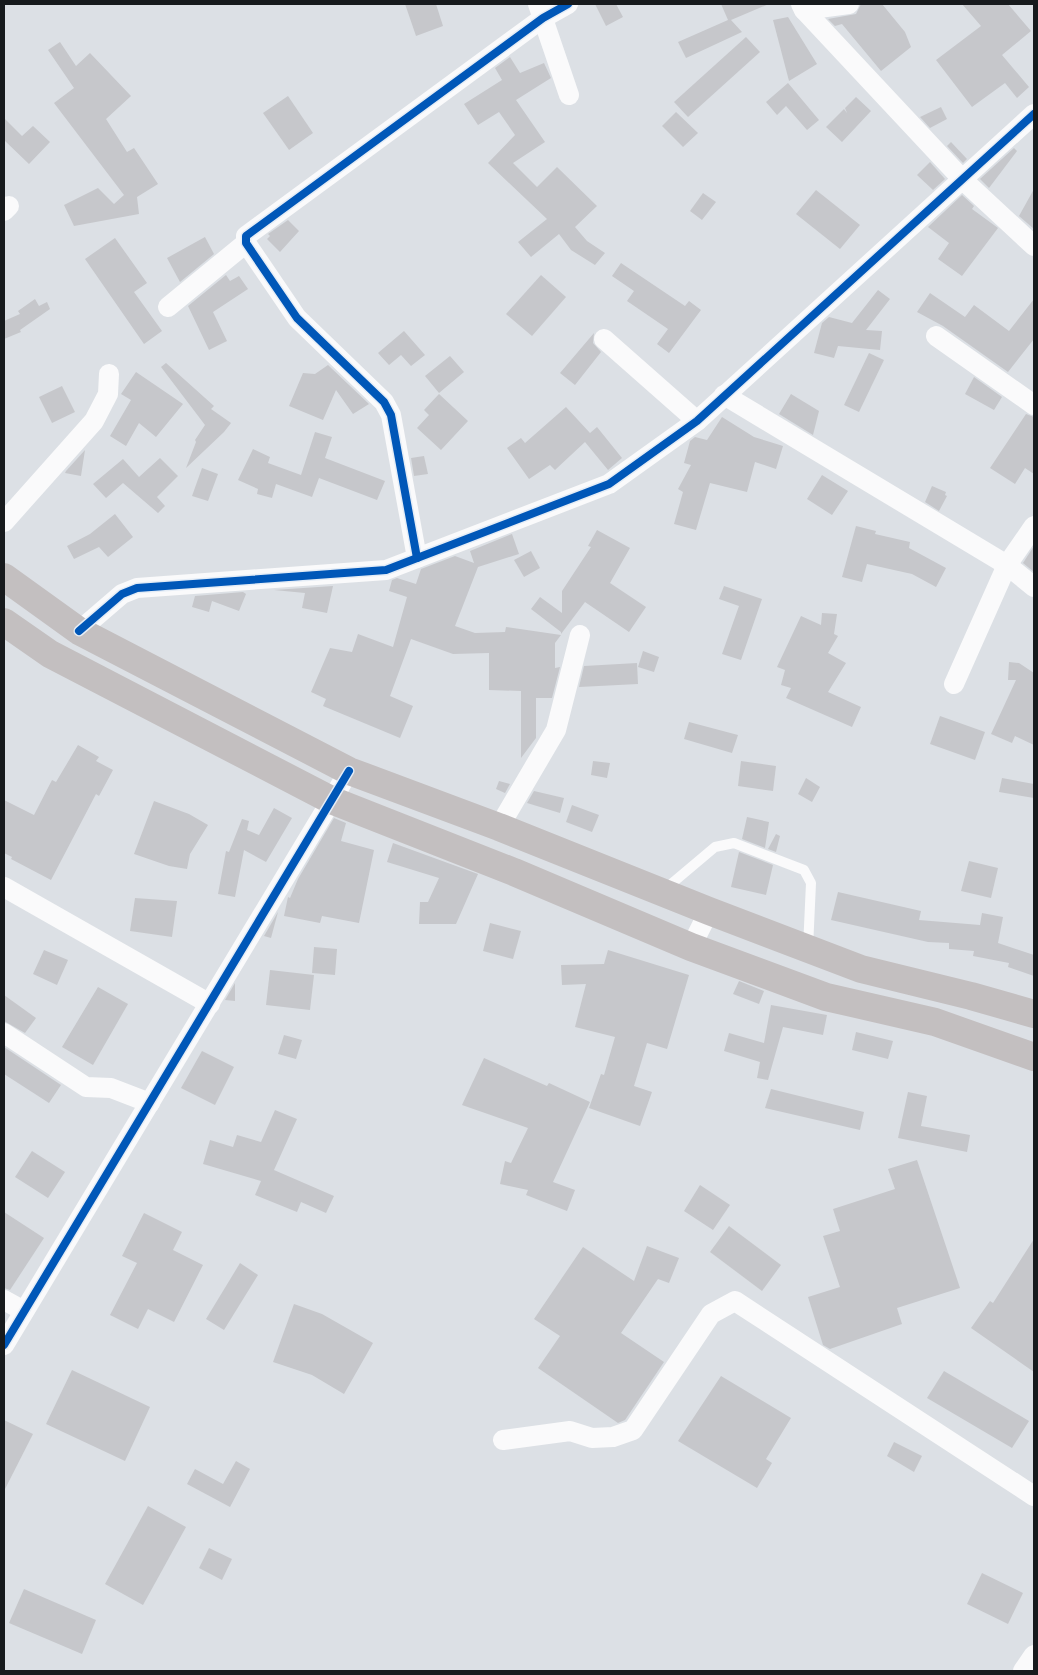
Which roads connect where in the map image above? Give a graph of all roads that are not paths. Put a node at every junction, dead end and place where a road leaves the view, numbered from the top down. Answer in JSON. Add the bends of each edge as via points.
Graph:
{"nodes":[{"id":1,"x":568,"y":4,"type":"edge"},
{"id":2,"x":850,"y":4,"type":"edge"},
{"id":3,"x":803,"y":7,"type":"edge"},
{"id":4,"x":540,"y":11,"type":"edge"},
{"id":5,"x":569,"y":95,"type":"dead end"},
{"id":6,"x":1034,"y":114,"type":"edge"},
{"id":7,"x":963,"y":180,"type":"junction"},
{"id":8,"x":246,"y":243,"type":"junction"},
{"id":9,"x":1034,"y":246,"type":"edge"},
{"id":10,"x":168,"y":307,"type":"dead end"},
{"id":11,"x":936,"y":336,"type":"dead end"},
{"id":12,"x":604,"y":339,"type":"dead end"},
{"id":13,"x":109,"y":374,"type":"dead end"},
{"id":14,"x":724,"y":395,"type":"junction"},
{"id":15,"x":1034,"y":405,"type":"edge"},
{"id":16,"x":697,"y":421,"type":"junction"},
{"id":17,"x":4,"y":522,"type":"edge"},
{"id":18,"x":1034,"y":526,"type":"edge"},
{"id":19,"x":417,"y":558,"type":"junction"},
{"id":20,"x":1007,"y":565,"type":"junction"},
{"id":21,"x":4,"y":577,"type":"edge"},
{"id":22,"x":1034,"y":587,"type":"edge"},
{"id":23,"x":4,"y":622,"type":"edge"},
{"id":24,"x":79,"y":631,"type":"junction"},
{"id":25,"x":580,"y":635,"type":"dead end"},
{"id":26,"x":954,"y":684,"type":"dead end"},
{"id":27,"x":348,"y":771,"type":"junction"},
{"id":28,"x":331,"y":800,"type":"junction"},
{"id":29,"x":499,"y":827,"type":"junction"},
{"id":30,"x":4,"y":887,"type":"edge"},
{"id":31,"x":661,"y":892,"type":"junction"},
{"id":32,"x":709,"y":911,"type":"junction"},
{"id":33,"x":691,"y":947,"type":"junction"},
{"id":34,"x":808,"y":949,"type":"junction"},
{"id":35,"x":210,"y":1004,"type":"junction"},
{"id":36,"x":1034,"y":1014,"type":"edge"},
{"id":37,"x":4,"y":1033,"type":"edge"},
{"id":38,"x":1034,"y":1057,"type":"edge"},
{"id":39,"x":150,"y":1103,"type":"junction"},
{"id":40,"x":4,"y":1300,"type":"edge"},
{"id":41,"x":24,"y":1311,"type":"junction"},
{"id":42,"x":4,"y":1345,"type":"edge"},
{"id":43,"x":503,"y":1440,"type":"dead end"},
{"id":44,"x":1034,"y":1496,"type":"edge"},
{"id":45,"x":1034,"y":1655,"type":"edge"},
{"id":46,"x":1024,"y":1671,"type":"edge"}],
"edges":[{"from":1,"to":4,"type":"street"},
{"from":2,"to":3,"type":"street"},
{"from":3,"to":7,"type":"street"},
{"from":4,"to":5,"type":"street"},
{"from":4,"to":8,"type":"street","via":[[249,231]]},
{"from":6,"to":7,"type":"street"},
{"from":7,"to":9,"type":"street"},
{"from":7,"to":14,"type":"street"},
{"from":8,"to":10,"type":"street"},
{"from":8,"to":19,"type":"street","via":[[298,318],[388,408]]},
{"from":11,"to":15,"type":"street"},
{"from":12,"to":16,"type":"street"},
{"from":13,"to":17,"type":"street","via":[[108,394],[94,421]]},
{"from":14,"to":16,"type":"street"},
{"from":14,"to":20,"type":"street"},
{"from":16,"to":19,"type":"street","via":[[609,484]]},
{"from":18,"to":20,"type":"street"},
{"from":19,"to":24,"type":"street","via":[[386,570],[137,588],[122,594]]},
{"from":20,"to":22,"type":"street"},
{"from":20,"to":26,"type":"street"},
{"from":21,"to":24,"type":"highway"},
{"from":23,"to":28,"type":"highway","via":[[50,654]]},
{"from":24,"to":27,"type":"highway"},
{"from":25,"to":29,"type":"street","via":[[556,730]]},
{"from":27,"to":28,"type":"street"},
{"from":27,"to":29,"type":"highway"},
{"from":28,"to":33,"type":"highway","via":[[514,872]]},
{"from":28,"to":35,"type":"street"},
{"from":29,"to":31,"type":"highway"},
{"from":30,"to":35,"type":"street"},
{"from":31,"to":32,"type":"highway"},
{"from":31,"to":34,"type":"lane","via":[[715,847],[734,843],[804,870],[811,883]]},
{"from":32,"to":33,"type":"street"},
{"from":32,"to":34,"type":"highway"},
{"from":33,"to":38,"type":"highway","via":[[826,997],[935,1022]]},
{"from":34,"to":36,"type":"highway","via":[[861,969]]},
{"from":35,"to":39,"type":"street"},
{"from":37,"to":39,"type":"street","via":[[86,1087],[111,1088]]},
{"from":39,"to":41,"type":"street"},
{"from":40,"to":41,"type":"street"},
{"from":41,"to":42,"type":"street"},
{"from":43,"to":44,"type":"street","via":[[570,1431],[592,1438],[613,1437],[633,1430],[711,1314],[735,1301]]},
{"from":45,"to":46,"type":"street"}]}
